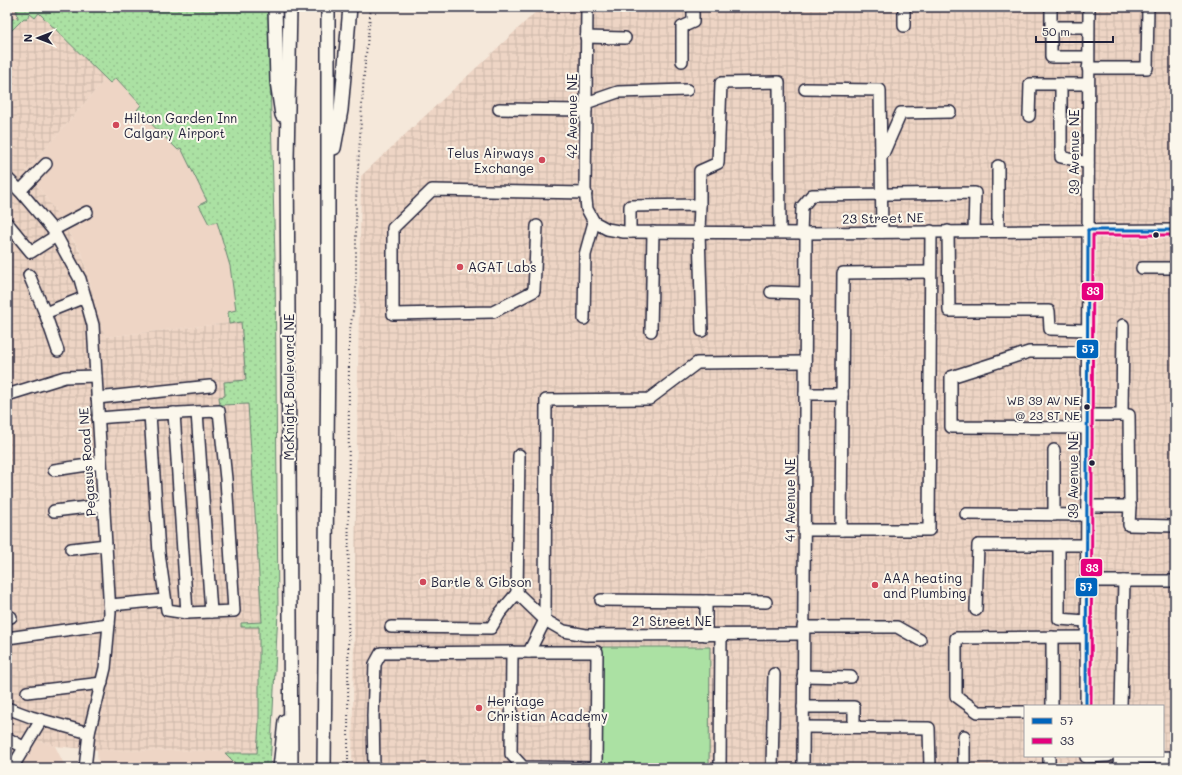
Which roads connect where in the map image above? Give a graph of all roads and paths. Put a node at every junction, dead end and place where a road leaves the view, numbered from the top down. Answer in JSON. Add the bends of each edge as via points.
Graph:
{"nodes":[{"id":1,"x":275,"y":7,"type":"edge"},
{"id":2,"x":290,"y":7,"type":"edge"},
{"id":3,"x":319,"y":7,"type":"edge"},
{"id":4,"x":328,"y":7,"type":"edge"},
{"id":5,"x":350,"y":7,"type":"edge"},
{"id":6,"x":371,"y":7,"type":"edge"},
{"id":7,"x":587,"y":7,"type":"edge"},
{"id":8,"x":693,"y":7,"type":"edge"},
{"id":9,"x":904,"y":7,"type":"edge"},
{"id":10,"x":1051,"y":7,"type":"edge"},
{"id":11,"x":1088,"y":7,"type":"edge"},
{"id":12,"x":1148,"y":7,"type":"edge"},
{"id":13,"x":904,"y":26,"type":"dead end"},
{"id":14,"x":1051,"y":27,"type":"junction"},
{"id":15,"x":1088,"y":27,"type":"junction"},
{"id":16,"x":586,"y":37,"type":"junction"},
{"id":17,"x":625,"y":38,"type":"dead end"},
{"id":18,"x":682,"y":61,"type":"dead end"},
{"id":19,"x":1088,"y":63,"type":"junction"},
{"id":20,"x":1061,"y":84,"type":"junction"},
{"id":21,"x":1088,"y":84,"type":"junction"},
{"id":22,"x":327,"y":89,"type":"junction"},
{"id":23,"x":805,"y":89,"type":"dead end"},
{"id":24,"x":687,"y":90,"type":"dead end"},
{"id":25,"x":586,"y":106,"type":"junction"},
{"id":26,"x":499,"y":109,"type":"dead end"},
{"id":27,"x":950,"y":112,"type":"dead end"},
{"id":28,"x":1029,"y":116,"type":"dead end"},
{"id":29,"x":881,"y":158,"type":"junction"},
{"id":30,"x":287,"y":159,"type":"junction"},
{"id":31,"x":1088,"y":163,"type":"junction"},
{"id":32,"x":46,"y":164,"type":"dead end"},
{"id":33,"x":998,"y":166,"type":"dead end"},
{"id":34,"x":328,"y":176,"type":"junction"},
{"id":35,"x":7,"y":178,"type":"edge"},
{"id":36,"x":20,"y":191,"type":"junction"},
{"id":37,"x":586,"y":193,"type":"junction"},
{"id":38,"x":881,"y":195,"type":"junction"},
{"id":39,"x":700,"y":205,"type":"junction"},
{"id":40,"x":87,"y":212,"type":"dead end"},
{"id":41,"x":594,"y":222,"type":"junction"},
{"id":42,"x":8,"y":224,"type":"dead end"},
{"id":43,"x":536,"y":226,"type":"dead end"},
{"id":44,"x":1088,"y":230,"type":"junction"},
{"id":45,"x":1175,"y":230,"type":"edge"},
{"id":46,"x":931,"y":231,"type":"junction"},
{"id":47,"x":948,"y":231,"type":"junction"},
{"id":48,"x":974,"y":231,"type":"junction"},
{"id":49,"x":998,"y":231,"type":"junction"},
{"id":50,"x":630,"y":232,"type":"junction"},
{"id":51,"x":653,"y":232,"type":"junction"},
{"id":52,"x":699,"y":232,"type":"junction"},
{"id":53,"x":780,"y":232,"type":"junction"},
{"id":54,"x":882,"y":232,"type":"junction"},
{"id":55,"x":54,"y":233,"type":"junction"},
{"id":56,"x":804,"y":233,"type":"junction"},
{"id":57,"x":1142,"y":268,"type":"dead end"},
{"id":58,"x":1175,"y":268,"type":"edge"},
{"id":59,"x":930,"y":272,"type":"junction"},
{"id":60,"x":29,"y":275,"type":"dead end"},
{"id":61,"x":771,"y":292,"type":"dead end"},
{"id":62,"x":805,"y":293,"type":"junction"},
{"id":63,"x":85,"y":297,"type":"junction"},
{"id":64,"x":45,"y":313,"type":"junction"},
{"id":65,"x":584,"y":319,"type":"dead end"},
{"id":66,"x":1123,"y":325,"type":"dead end"},
{"id":67,"x":1087,"y":330,"type":"junction"},
{"id":68,"x":652,"y":331,"type":"dead end"},
{"id":69,"x":702,"y":331,"type":"dead end"},
{"id":70,"x":58,"y":351,"type":"dead end"},
{"id":71,"x":1087,"y":352,"type":"junction"},
{"id":72,"x":805,"y":362,"type":"junction"},
{"id":73,"x":96,"y":376,"type":"junction"},
{"id":74,"x":210,"y":386,"type":"dead end"},
{"id":75,"x":805,"y":394,"type":"junction"},
{"id":76,"x":842,"y":394,"type":"junction"},
{"id":77,"x":7,"y":395,"type":"edge"},
{"id":78,"x":97,"y":398,"type":"junction"},
{"id":79,"x":197,"y":412,"type":"junction"},
{"id":80,"x":174,"y":413,"type":"junction"},
{"id":81,"x":150,"y":414,"type":"junction"},
{"id":82,"x":1087,"y":415,"type":"junction"},
{"id":83,"x":1122,"y":415,"type":"junction"},
{"id":84,"x":98,"y":418,"type":"junction"},
{"id":85,"x":1087,"y":428,"type":"junction"},
{"id":86,"x":1054,"y":450,"type":"dead end"},
{"id":87,"x":519,"y":455,"type":"dead end"},
{"id":88,"x":101,"y":463,"type":"junction"},
{"id":89,"x":54,"y":470,"type":"dead end"},
{"id":90,"x":104,"y":505,"type":"junction"},
{"id":91,"x":1130,"y":506,"type":"junction"},
{"id":92,"x":54,"y":511,"type":"dead end"},
{"id":93,"x":1086,"y":511,"type":"junction"},
{"id":94,"x":966,"y":514,"type":"dead end"},
{"id":95,"x":1054,"y":515,"type":"junction"},
{"id":96,"x":1175,"y":526,"type":"edge"},
{"id":97,"x":804,"y":530,"type":"junction"},
{"id":98,"x":841,"y":530,"type":"junction"},
{"id":99,"x":106,"y":544,"type":"junction"},
{"id":100,"x":1059,"y":545,"type":"junction"},
{"id":101,"x":1086,"y":545,"type":"junction"},
{"id":102,"x":71,"y":549,"type":"dead end"},
{"id":103,"x":1086,"y":581,"type":"junction"},
{"id":104,"x":1124,"y":581,"type":"junction"},
{"id":105,"x":1175,"y":581,"type":"edge"},
{"id":106,"x":517,"y":593,"type":"junction"},
{"id":107,"x":165,"y":600,"type":"junction"},
{"id":108,"x":600,"y":600,"type":"dead end"},
{"id":109,"x":706,"y":601,"type":"junction"},
{"id":110,"x":766,"y":602,"type":"dead end"},
{"id":111,"x":110,"y":605,"type":"junction"},
{"id":112,"x":976,"y":610,"type":"dead end"},
{"id":113,"x":211,"y":612,"type":"junction"},
{"id":114,"x":187,"y":613,"type":"junction"},
{"id":115,"x":545,"y":620,"type":"junction"},
{"id":116,"x":1086,"y":621,"type":"junction"},
{"id":117,"x":109,"y":624,"type":"junction"},
{"id":118,"x":391,"y":627,"type":"dead end"},
{"id":119,"x":803,"y":631,"type":"junction"},
{"id":120,"x":598,"y":635,"type":"junction"},
{"id":121,"x":706,"y":635,"type":"junction"},
{"id":122,"x":721,"y":635,"type":"junction"},
{"id":123,"x":1052,"y":637,"type":"junction"},
{"id":124,"x":1086,"y":637,"type":"junction"},
{"id":125,"x":7,"y":638,"type":"edge"},
{"id":126,"x":920,"y":640,"type":"dead end"},
{"id":127,"x":512,"y":652,"type":"junction"},
{"id":128,"x":529,"y":652,"type":"junction"},
{"id":129,"x":597,"y":652,"type":"junction"},
{"id":130,"x":774,"y":674,"type":"dead end"},
{"id":131,"x":803,"y":676,"type":"junction"},
{"id":132,"x":851,"y":677,"type":"dead end"},
{"id":133,"x":291,"y":680,"type":"junction"},
{"id":134,"x":102,"y":683,"type":"junction"},
{"id":135,"x":27,"y":692,"type":"dead end"},
{"id":136,"x":1052,"y":705,"type":"edge"},
{"id":137,"x":1086,"y":705,"type":"edge"},
{"id":138,"x":1121,"y":705,"type":"edge"},
{"id":139,"x":803,"y":707,"type":"junction"},
{"id":140,"x":7,"y":708,"type":"edge"},
{"id":141,"x":1024,"y":712,"type":"edge"},
{"id":142,"x":41,"y":720,"type":"junction"},
{"id":143,"x":803,"y":727,"type":"junction"},
{"id":144,"x":854,"y":727,"type":"junction"},
{"id":145,"x":292,"y":731,"type":"junction"},
{"id":146,"x":89,"y":733,"type":"junction"},
{"id":147,"x":964,"y":736,"type":"dead end"},
{"id":148,"x":7,"y":738,"type":"edge"},
{"id":149,"x":25,"y":748,"type":"junction"},
{"id":150,"x":1175,"y":751,"type":"edge"},
{"id":151,"x":1164,"y":752,"type":"edge"},
{"id":152,"x":1049,"y":757,"type":"edge"},
{"id":153,"x":1102,"y":757,"type":"edge"},
{"id":154,"x":1120,"y":757,"type":"edge"},
{"id":155,"x":1124,"y":757,"type":"edge"},
{"id":156,"x":1175,"y":757,"type":"edge"},
{"id":157,"x":1086,"y":760,"type":"edge"},
{"id":158,"x":12,"y":768,"type":"edge"},
{"id":159,"x":85,"y":768,"type":"edge"},
{"id":160,"x":280,"y":768,"type":"edge"},
{"id":161,"x":291,"y":768,"type":"edge"},
{"id":162,"x":299,"y":768,"type":"edge"},
{"id":163,"x":324,"y":768,"type":"edge"},
{"id":164,"x":348,"y":768,"type":"edge"},
{"id":165,"x":374,"y":768,"type":"edge"},
{"id":166,"x":596,"y":768,"type":"edge"},
{"id":167,"x":720,"y":768,"type":"edge"},
{"id":168,"x":772,"y":768,"type":"edge"},
{"id":169,"x":803,"y":768,"type":"edge"},
{"id":170,"x":930,"y":768,"type":"edge"},
{"id":171,"x":964,"y":768,"type":"edge"},
{"id":172,"x":1049,"y":768,"type":"edge"},
{"id":173,"x":1120,"y":768,"type":"edge"}],
"edges":[{"from":1,"to":30,"type":"main road","via":[[277,81]]},
{"from":2,"to":30,"type":"main road","name":"McKnight Boulevard NE"},
{"from":3,"to":22,"type":"main road"},
{"from":4,"to":22,"type":"main road"},
{"from":5,"to":34,"type":"main road","via":[[341,110]]},
{"from":6,"to":164,"type":"path","via":[[356,200],[356,295],[349,340]]},
{"from":7,"to":16,"type":"street","name":"42 Avenue NE"},
{"from":8,"to":18,"type":"street","via":[[693,22],[682,27]]},
{"from":9,"to":13,"type":"street"},
{"from":10,"to":14,"type":"street"},
{"from":11,"to":15,"type":"street","name":"39 Avenue NE"},
{"from":12,"to":19,"type":"street","via":[[1147,68]]},
{"from":14,"to":15,"type":"street"},
{"from":14,"to":19,"type":"street","via":[[1051,58]]},
{"from":15,"to":19,"type":"street","name":"39 Avenue NE"},
{"from":16,"to":17,"type":"street"},
{"from":16,"to":25,"type":"street","name":"42 Avenue NE"},
{"from":19,"to":21,"type":"street","name":"39 Avenue NE"},
{"from":20,"to":21,"type":"street"},
{"from":20,"to":28,"type":"street","via":[[1030,84]]},
{"from":20,"to":31,"type":"street","via":[[1061,156]]},
{"from":21,"to":31,"type":"street","name":"39 Avenue NE"},
{"from":22,"to":34,"type":"main road"},
{"from":23,"to":29,"type":"street","via":[[880,90]]},
{"from":24,"to":25,"type":"street","via":[[618,92]]},
{"from":25,"to":26,"type":"street"},
{"from":25,"to":37,"type":"street","name":"42 Avenue NE"},
{"from":27,"to":29,"type":"street","via":[[900,113]]},
{"from":29,"to":38,"type":"street"},
{"from":30,"to":133,"type":"main road","name":"McKnight Boulevard NE"},
{"from":31,"to":44,"type":"street","name":"39 Avenue NE"},
{"from":32,"to":36,"type":"street"},
{"from":33,"to":49,"type":"street"},
{"from":34,"to":163,"type":"main road"},
{"from":35,"to":36,"type":"street","name":"Pegasus Road NE"},
{"from":36,"to":55,"type":"street","name":"Pegasus Road NE"},
{"from":37,"to":41,"type":"street","name":"42 Avenue NE","via":[[587,209]]},
{"from":37,"to":43,"type":"street","via":[[432,190],[393,228],[393,314],[493,312],[534,291]]},
{"from":38,"to":48,"type":"street","via":[[975,193]]},
{"from":38,"to":54,"type":"street"},
{"from":38,"to":56,"type":"street","name":"41 Avenue NE","via":[[812,195],[802,207]]},
{"from":39,"to":50,"type":"street","via":[[630,206]]},
{"from":39,"to":52,"type":"street"},
{"from":39,"to":53,"type":"street","via":[[700,172],[718,163],[721,83],[779,82]]},
{"from":40,"to":55,"type":"street"},
{"from":41,"to":50,"type":"street","name":"23 Street NE","via":[[607,229]]},
{"from":41,"to":65,"type":"street","via":[[585,255]]},
{"from":42,"to":55,"type":"street","via":[[31,252]]},
{"from":44,"to":45,"type":"street","name":"23 Street NE"},
{"from":44,"to":49,"type":"street","name":"23 Street NE"},
{"from":44,"to":67,"type":"street","name":"39 Avenue NE"},
{"from":46,"to":47,"type":"street","name":"23 Street NE"},
{"from":46,"to":54,"type":"street","name":"23 Street NE"},
{"from":46,"to":59,"type":"street"},
{"from":47,"to":48,"type":"street","name":"23 Street NE"},
{"from":47,"to":67,"type":"street","via":[[949,310],[1049,311],[1050,329]]},
{"from":48,"to":49,"type":"street","name":"23 Street NE"},
{"from":50,"to":51,"type":"street","name":"23 Street NE"},
{"from":51,"to":52,"type":"street","name":"23 Street NE"},
{"from":51,"to":68,"type":"street"},
{"from":52,"to":53,"type":"street","name":"23 Street NE"},
{"from":52,"to":69,"type":"street"},
{"from":53,"to":56,"type":"street","name":"23 Street NE"},
{"from":54,"to":56,"type":"street","name":"23 Street NE"},
{"from":55,"to":63,"type":"street","name":"Pegasus Road NE","via":[[80,279]]},
{"from":56,"to":62,"type":"street","name":"41 Avenue NE"},
{"from":57,"to":58,"type":"street"},
{"from":59,"to":76,"type":"street","via":[[843,272]]},
{"from":59,"to":98,"type":"street","via":[[929,530]]},
{"from":60,"to":64,"type":"street"},
{"from":61,"to":62,"type":"street"},
{"from":62,"to":72,"type":"street","name":"41 Avenue NE"},
{"from":63,"to":64,"type":"street"},
{"from":63,"to":73,"type":"street","name":"Pegasus Road NE","via":[[92,325]]},
{"from":64,"to":70,"type":"street"},
{"from":66,"to":83,"type":"street"},
{"from":67,"to":71,"type":"street","name":"39 Avenue NE"},
{"from":71,"to":82,"type":"street","name":"39 Avenue NE"},
{"from":71,"to":85,"type":"street","via":[[1029,352],[951,377],[951,428]]},
{"from":72,"to":75,"type":"street","name":"41 Avenue NE"},
{"from":72,"to":115,"type":"street","via":[[697,363],[649,399],[546,400]]},
{"from":73,"to":77,"type":"street","via":[[65,377]]},
{"from":73,"to":78,"type":"street","name":"Pegasus Road NE"},
{"from":74,"to":78,"type":"street"},
{"from":75,"to":76,"type":"street"},
{"from":75,"to":97,"type":"street","name":"41 Avenue NE"},
{"from":76,"to":98,"type":"street"},
{"from":78,"to":84,"type":"street","name":"Pegasus Road NE"},
{"from":79,"to":80,"type":"street"},
{"from":79,"to":113,"type":"street"},
{"from":79,"to":113,"type":"street","via":[[219,411],[226,479],[234,610]]},
{"from":80,"to":81,"type":"street"},
{"from":80,"to":114,"type":"street"},
{"from":81,"to":84,"type":"street"},
{"from":81,"to":107,"type":"street","via":[[159,553]]},
{"from":82,"to":83,"type":"street"},
{"from":82,"to":85,"type":"street","name":"39 Avenue NE"},
{"from":83,"to":91,"type":"street","via":[[1129,415]]},
{"from":84,"to":88,"type":"street","name":"Pegasus Road NE"},
{"from":85,"to":93,"type":"street","name":"39 Avenue NE"},
{"from":86,"to":95,"type":"street"},
{"from":87,"to":106,"type":"street"},
{"from":88,"to":89,"type":"street"},
{"from":88,"to":90,"type":"street","name":"Pegasus Road NE"},
{"from":90,"to":92,"type":"street"},
{"from":90,"to":99,"type":"street","name":"Pegasus Road NE"},
{"from":91,"to":93,"type":"street"},
{"from":91,"to":96,"type":"street","via":[[1129,526]]},
{"from":93,"to":95,"type":"street"},
{"from":93,"to":101,"type":"street","name":"39 Avenue NE"},
{"from":94,"to":95,"type":"street"},
{"from":97,"to":98,"type":"street"},
{"from":97,"to":119,"type":"street","name":"41 Avenue NE"},
{"from":99,"to":102,"type":"street"},
{"from":99,"to":111,"type":"street","name":"Pegasus Road NE"},
{"from":100,"to":101,"type":"street"},
{"from":100,"to":112,"type":"street","via":[[978,545]]},
{"from":100,"to":116,"type":"street","via":[[1059,619]]},
{"from":101,"to":103,"type":"street","name":"39 Avenue NE"},
{"from":103,"to":104,"type":"street"},
{"from":103,"to":116,"type":"street","name":"39 Avenue NE"},
{"from":104,"to":105,"type":"street"},
{"from":104,"to":138,"type":"street"},
{"from":106,"to":115,"type":"street","name":"21 Street NE"},
{"from":106,"to":118,"type":"street","via":[[491,628]]},
{"from":107,"to":111,"type":"street"},
{"from":107,"to":114,"type":"street","via":[[167,610]]},
{"from":108,"to":109,"type":"street"},
{"from":109,"to":110,"type":"street"},
{"from":109,"to":121,"type":"street"},
{"from":111,"to":117,"type":"street","name":"Pegasus Road NE"},
{"from":113,"to":114,"type":"street"},
{"from":115,"to":120,"type":"street","name":"21 Street NE","via":[[564,631]]},
{"from":115,"to":128,"type":"street"},
{"from":116,"to":124,"type":"street","name":"39 Avenue NE"},
{"from":117,"to":125,"type":"street"},
{"from":117,"to":134,"type":"street","name":"Pegasus Road NE"},
{"from":119,"to":122,"type":"street","name":"21 Street NE"},
{"from":119,"to":126,"type":"street","name":"21 Street NE","via":[[897,627]]},
{"from":119,"to":131,"type":"street","name":"41 Avenue NE"},
{"from":120,"to":121,"type":"street","name":"21 Street NE"},
{"from":120,"to":129,"type":"street"},
{"from":121,"to":122,"type":"street","name":"21 Street NE"},
{"from":122,"to":167,"type":"street"},
{"from":123,"to":124,"type":"street"},
{"from":123,"to":136,"type":"street"},
{"from":123,"to":141,"type":"street","via":[[956,638],[956,696],[978,712]]},
{"from":124,"to":137,"type":"street","name":"39 Avenue NE"},
{"from":127,"to":128,"type":"street"},
{"from":127,"to":165,"type":"street","via":[[381,653],[375,664],[372,716]]},
{"from":127,"to":166,"type":"street","via":[[511,754],[523,767]]},
{"from":128,"to":129,"type":"street"},
{"from":129,"to":166,"type":"street"},
{"from":130,"to":168,"type":"street"},
{"from":131,"to":132,"type":"street"},
{"from":131,"to":139,"type":"street","name":"41 Avenue NE"},
{"from":133,"to":145,"type":"main road","name":"McKnight Boulevard NE"},
{"from":133,"to":160,"type":"main road"},
{"from":134,"to":135,"type":"street"},
{"from":134,"to":146,"type":"street","name":"Pegasus Road NE"},
{"from":139,"to":143,"type":"street","name":"41 Avenue NE"},
{"from":139,"to":144,"type":"street","via":[[854,707]]},
{"from":140,"to":142,"type":"street"},
{"from":142,"to":146,"type":"street"},
{"from":142,"to":149,"type":"street"},
{"from":143,"to":144,"type":"street"},
{"from":143,"to":169,"type":"street","name":"41 Avenue NE"},
{"from":144,"to":170,"type":"street","via":[[929,728]]},
{"from":145,"to":161,"type":"main road","name":"McKnight Boulevard NE"},
{"from":145,"to":162,"type":"main road"},
{"from":146,"to":159,"type":"street","name":"Pegasus Road NE"},
{"from":147,"to":171,"type":"street"},
{"from":148,"to":149,"type":"street"},
{"from":149,"to":158,"type":"street"},
{"from":150,"to":151,"type":"street"},
{"from":152,"to":172,"type":"street"},
{"from":153,"to":157,"type":"street"},
{"from":154,"to":173,"type":"street"},
{"from":155,"to":156,"type":"street"}]}
